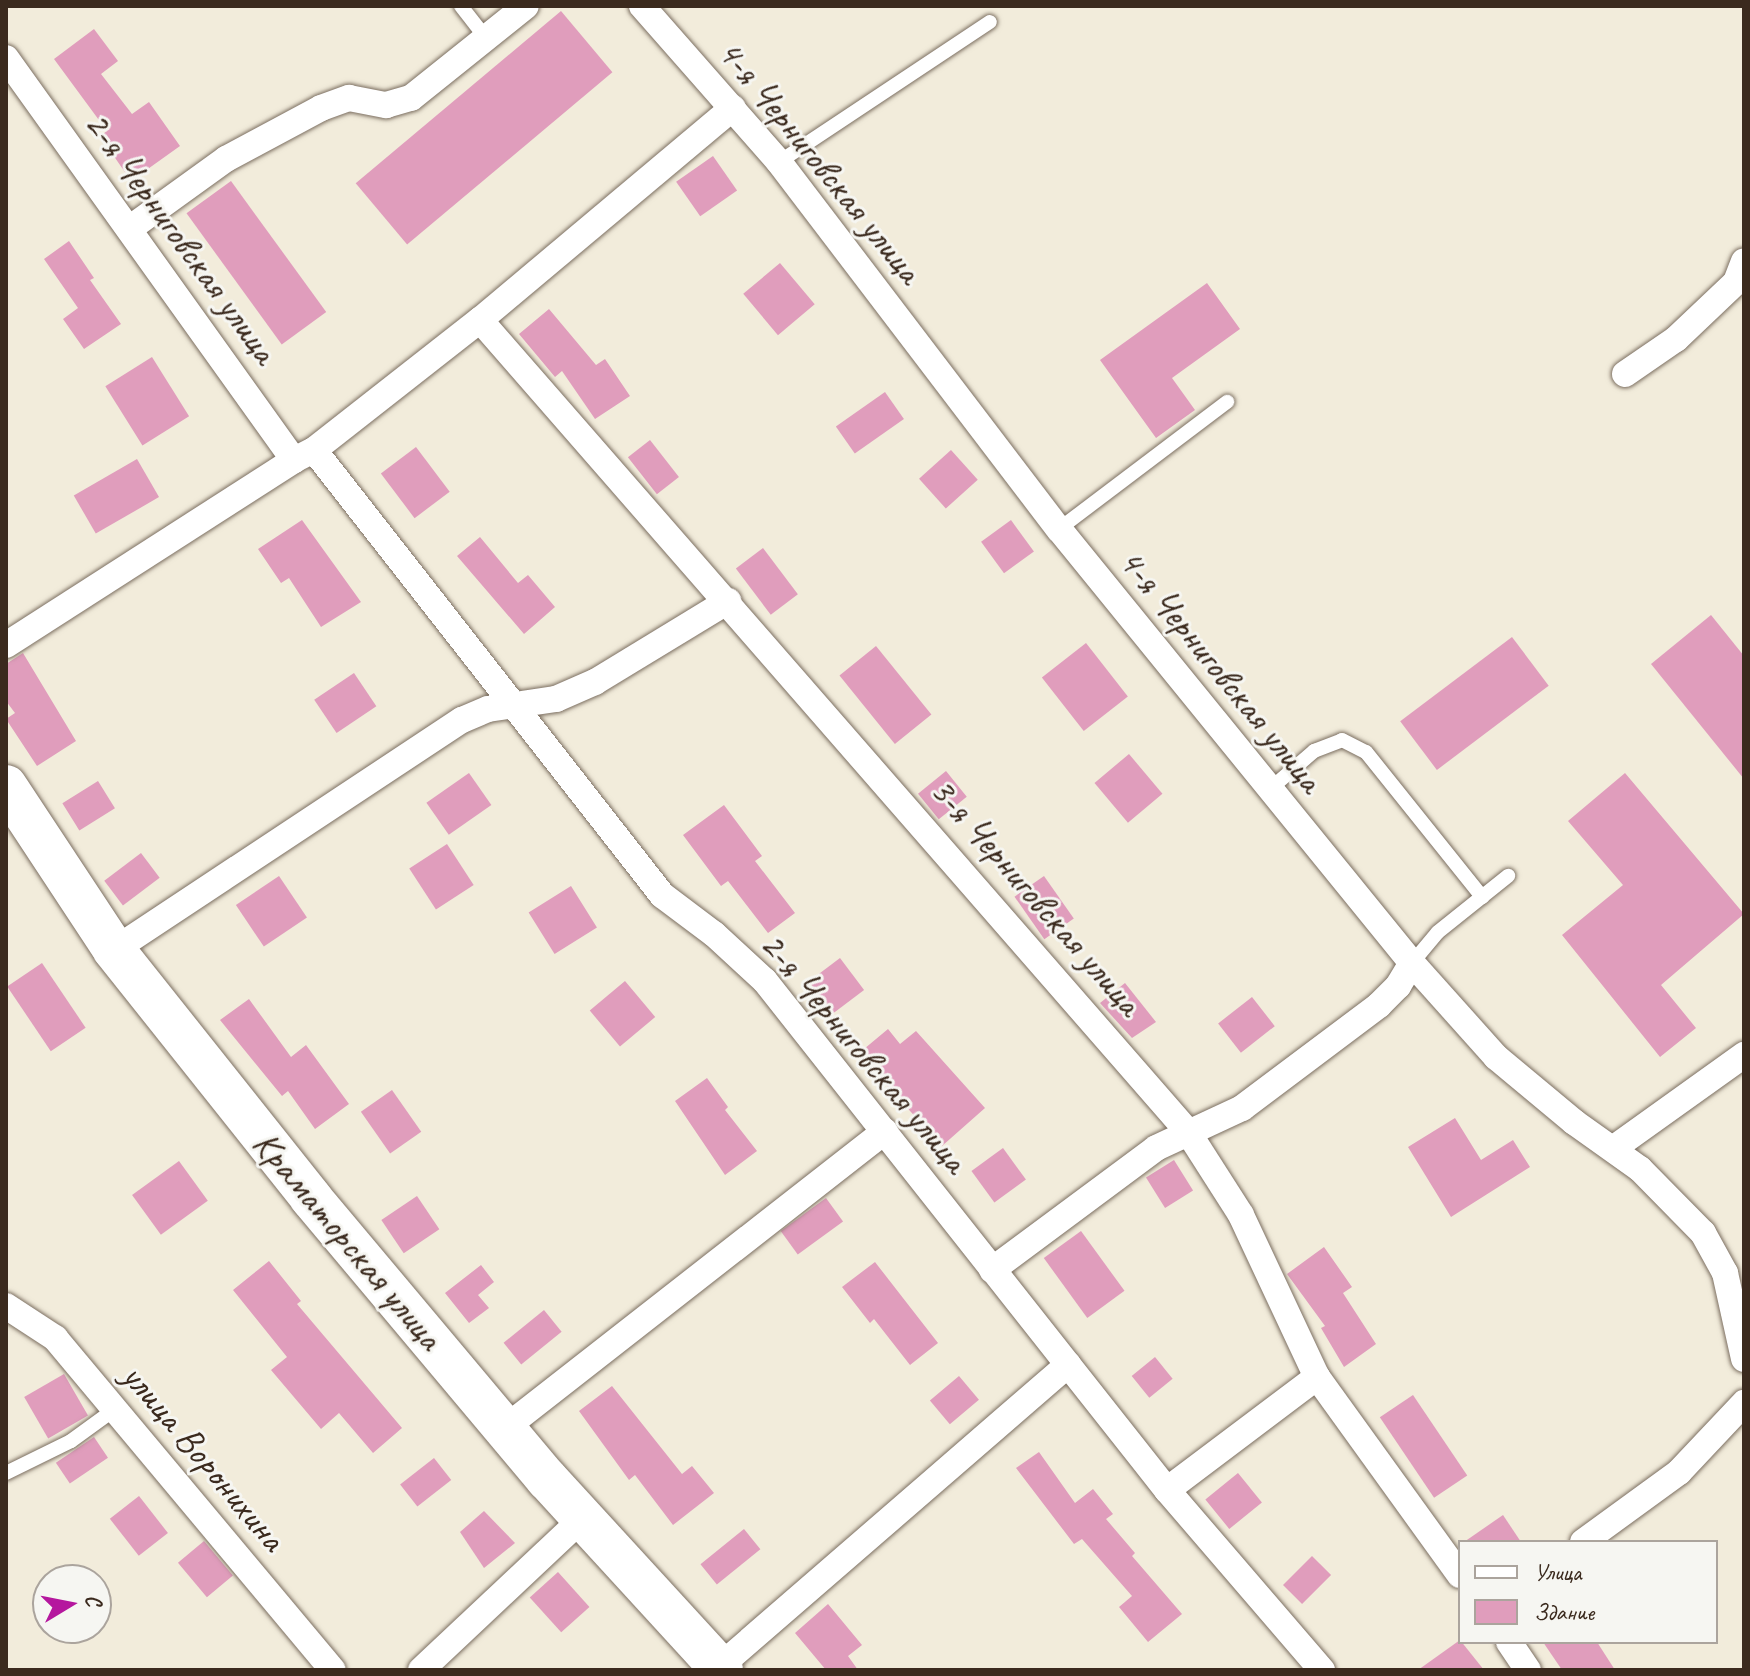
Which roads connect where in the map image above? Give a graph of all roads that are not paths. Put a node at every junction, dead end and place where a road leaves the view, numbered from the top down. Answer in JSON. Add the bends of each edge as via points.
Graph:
{"nodes":[{"id":1,"x":461,"y":6,"type":"edge"},
{"id":2,"x":526,"y":6,"type":"edge"},
{"id":3,"x":642,"y":6,"type":"edge"},
{"id":4,"x":990,"y":22,"type":"dead end"},
{"id":5,"x":486,"y":38,"type":"junction"},
{"id":6,"x":6,"y":58,"type":"edge"},
{"id":7,"x":733,"y":108,"type":"junction"},
{"id":8,"x":779,"y":162,"type":"junction"},
{"id":9,"x":129,"y":229,"type":"junction"},
{"id":10,"x":1744,"y":261,"type":"edge"},
{"id":11,"x":480,"y":320,"type":"junction"},
{"id":12,"x":1625,"y":374,"type":"dead end"},
{"id":13,"x":1227,"y":402,"type":"dead end"},
{"id":14,"x":304,"y":455,"type":"junction"},
{"id":15,"x":1059,"y":529,"type":"junction"},
{"id":16,"x":728,"y":601,"type":"junction"},
{"id":17,"x":6,"y":645,"type":"edge"},
{"id":18,"x":515,"y":706,"type":"junction"},
{"id":19,"x":6,"y":786,"type":"edge"},
{"id":20,"x":1269,"y":790,"type":"junction"},
{"id":21,"x":1508,"y":876,"type":"dead end"},
{"id":22,"x":1482,"y":897,"type":"junction"},
{"id":23,"x":114,"y":950,"type":"junction"},
{"id":24,"x":1412,"y":963,"type":"junction"},
{"id":25,"x":1744,"y":1055,"type":"edge"},
{"id":26,"x":885,"y":1131,"type":"junction"},
{"id":27,"x":1188,"y":1132,"type":"junction"},
{"id":28,"x":1614,"y":1148,"type":"junction"},
{"id":29,"x":992,"y":1270,"type":"junction"},
{"id":30,"x":6,"y":1306,"type":"edge"},
{"id":31,"x":1744,"y":1359,"type":"edge"},
{"id":32,"x":1068,"y":1365,"type":"junction"},
{"id":33,"x":1317,"y":1377,"type":"junction"},
{"id":34,"x":1744,"y":1403,"type":"edge"},
{"id":35,"x":115,"y":1409,"type":"junction"},
{"id":36,"x":505,"y":1428,"type":"junction"},
{"id":37,"x":6,"y":1473,"type":"edge"},
{"id":38,"x":1167,"y":1490,"type":"junction"},
{"id":39,"x":583,"y":1518,"type":"junction"},
{"id":40,"x":1586,"y":1540,"type":"edge"},
{"id":41,"x":1458,"y":1572,"type":"edge"},
{"id":42,"x":1510,"y":1644,"type":"edge"},
{"id":43,"x":720,"y":1668,"type":"edge"},
{"id":44,"x":333,"y":1670,"type":"edge"},
{"id":45,"x":421,"y":1670,"type":"edge"},
{"id":46,"x":1322,"y":1670,"type":"edge"},
{"id":47,"x":1528,"y":1670,"type":"edge"}],
"edges":[{"from":1,"to":5,"type":"lane"},
{"from":2,"to":5,"type":"street"},
{"from":3,"to":7,"type":"street","name":"4-я Черниговская улица"},
{"from":4,"to":8,"type":"lane"},
{"from":5,"to":9,"type":"street","via":[[411,98],[386,105],[349,98],[258,140]]},
{"from":6,"to":9,"type":"street","name":"2-я Черниговская улица"},
{"from":7,"to":8,"type":"street","name":"4-я Черниговская улица"},
{"from":7,"to":11,"type":"street"},
{"from":8,"to":15,"type":"street","name":"4-я Черниговская улица"},
{"from":9,"to":14,"type":"street","name":"2-я Черниговская улица"},
{"from":10,"to":12,"type":"street","via":[[1736,282],[1676,339]]},
{"from":11,"to":14,"type":"street"},
{"from":11,"to":16,"type":"street","name":"3-я Черниговская улица"},
{"from":13,"to":15,"type":"lane"},
{"from":14,"to":17,"type":"street"},
{"from":14,"to":18,"type":"street","name":"2-я Черниговская улица"},
{"from":15,"to":20,"type":"street","name":"4-я Черниговская улица"},
{"from":16,"to":18,"type":"street","via":[[595,682],[556,699]]},
{"from":16,"to":27,"type":"street","name":"3-я Черниговская улица"},
{"from":18,"to":23,"type":"street","via":[[462,720]]},
{"from":18,"to":26,"type":"street","name":"2-я Черниговская улица","via":[[662,895],[765,981]]},
{"from":19,"to":23,"type":"main road","name":"Краматорская улица"},
{"from":20,"to":22,"type":"lane","via":[[1314,751],[1342,740],[1366,752]]},
{"from":20,"to":24,"type":"street","name":"4-я Черниговская улица"},
{"from":21,"to":22,"type":"lane"},
{"from":22,"to":24,"type":"lane","via":[[1438,932]]},
{"from":23,"to":36,"type":"main road","name":"Краматорская улица","via":[[311,1198]]},
{"from":24,"to":27,"type":"street","via":[[1379,1005],[1242,1108]]},
{"from":24,"to":28,"type":"street","name":"4-я Черниговская улица","via":[[1496,1057]]},
{"from":25,"to":28,"type":"street"},
{"from":26,"to":29,"type":"street","name":"2-я Черниговская улица"},
{"from":26,"to":36,"type":"street"},
{"from":27,"to":29,"type":"street","via":[[1156,1148]]},
{"from":27,"to":33,"type":"street","name":"3-я Черниговская улица","via":[[1241,1215]]},
{"from":28,"to":31,"type":"street","name":"4-я Черниговская улица","via":[[1703,1233],[1725,1273]]},
{"from":29,"to":32,"type":"street","name":"2-я Черниговская улица"},
{"from":30,"to":35,"type":"street","name":"улица Воронихина","via":[[55,1338]]},
{"from":32,"to":38,"type":"street","name":"2-я Черниговская улица"},
{"from":32,"to":43,"type":"street"},
{"from":33,"to":38,"type":"street"},
{"from":33,"to":41,"type":"street","name":"3-я Черниговская улица"},
{"from":34,"to":40,"type":"street","via":[[1679,1472]]},
{"from":35,"to":37,"type":"lane","via":[[71,1441]]},
{"from":35,"to":44,"type":"street","name":"улица Воронихина"},
{"from":36,"to":39,"type":"main road","name":"Краматорская улица"},
{"from":38,"to":46,"type":"street","name":"2-я Черниговская улица"},
{"from":39,"to":43,"type":"main road","name":"Краматорская улица"},
{"from":39,"to":45,"type":"street"},
{"from":42,"to":47,"type":"street"}]}
